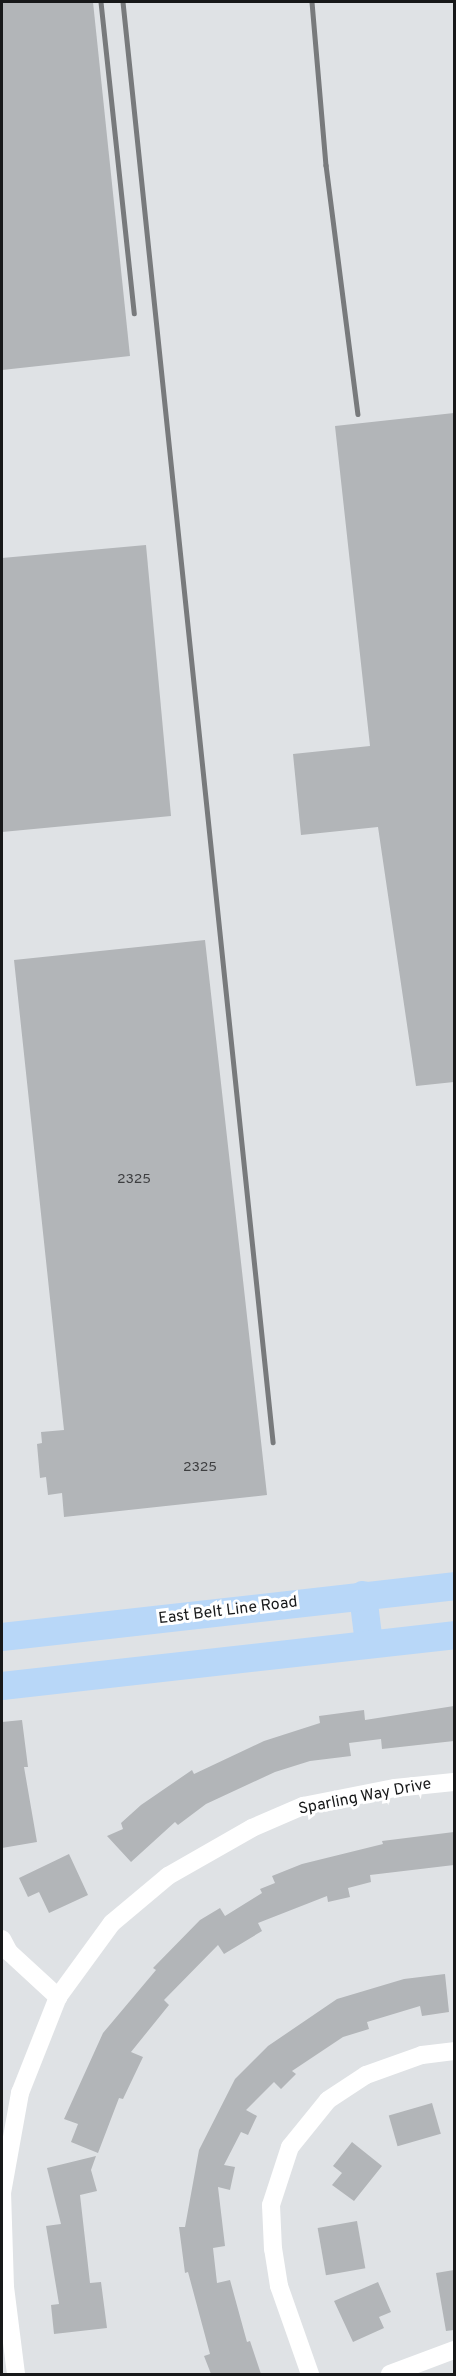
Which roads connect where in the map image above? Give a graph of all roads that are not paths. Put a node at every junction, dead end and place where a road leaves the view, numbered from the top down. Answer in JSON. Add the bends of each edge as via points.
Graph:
{"nodes":[{"id":1,"x":454,"y":1586,"type":"edge"},
{"id":2,"x":363,"y":1595,"type":"junction"},
{"id":3,"x":454,"y":1635,"type":"edge"},
{"id":4,"x":2,"y":1637,"type":"edge"},
{"id":5,"x":369,"y":1644,"type":"junction"},
{"id":6,"x":2,"y":1686,"type":"edge"},
{"id":7,"x":454,"y":1782,"type":"edge"},
{"id":8,"x":2,"y":1939,"type":"edge"},
{"id":9,"x":58,"y":1997,"type":"junction"},
{"id":10,"x":454,"y":2051,"type":"edge"},
{"id":11,"x":454,"y":2350,"type":"edge"},
{"id":12,"x":16,"y":2374,"type":"edge"},
{"id":13,"x":310,"y":2374,"type":"edge"},
{"id":14,"x":390,"y":2374,"type":"edge"}],
"edges":[{"from":1,"to":2,"type":"main road","name":"East Belt Line Road"},
{"from":2,"to":4,"type":"main road","name":"East Belt Line Road"},
{"from":2,"to":5,"type":"main road"},
{"from":3,"to":5,"type":"main road"},
{"from":5,"to":6,"type":"main road"},
{"from":7,"to":9,"type":"street","name":"Sparling Way Drive","via":[[395,1788],[303,1806],[252,1828],[168,1876],[112,1923]]},
{"from":8,"to":9,"type":"street","via":[[9,1952]]},
{"from":9,"to":12,"type":"street","name":"Sparling Way Drive","via":[[20,2093],[2,2193],[5,2288]]},
{"from":10,"to":13,"type":"street","via":[[422,2055],[366,2075],[328,2100],[290,2147],[271,2205],[273,2249],[279,2286]]},
{"from":11,"to":14,"type":"street"}]}
